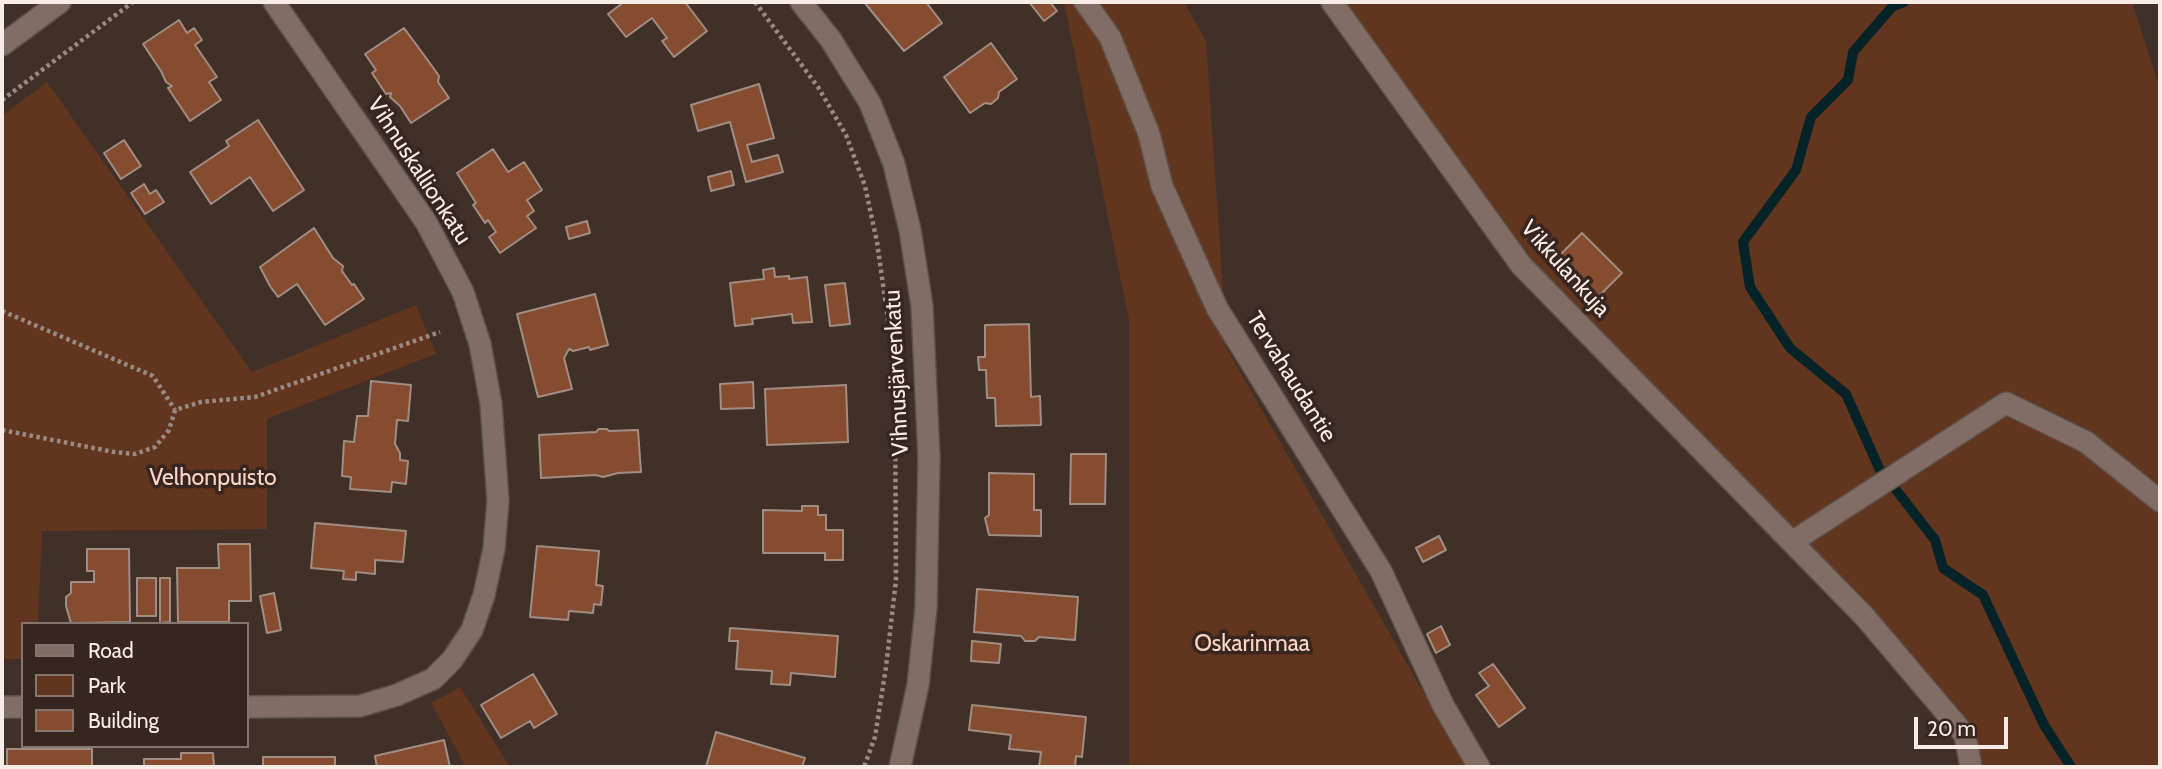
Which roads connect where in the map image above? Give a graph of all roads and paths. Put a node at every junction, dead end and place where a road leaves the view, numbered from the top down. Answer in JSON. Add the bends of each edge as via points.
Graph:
{"nodes":[{"id":1,"x":60,"y":2,"type":"edge"},
{"id":2,"x":133,"y":2,"type":"edge"},
{"id":3,"x":274,"y":2,"type":"edge"},
{"id":4,"x":755,"y":2,"type":"edge"},
{"id":5,"x":801,"y":2,"type":"edge"},
{"id":6,"x":1085,"y":2,"type":"edge"},
{"id":7,"x":1332,"y":2,"type":"edge"},
{"id":8,"x":2,"y":45,"type":"edge"},
{"id":9,"x":2,"y":100,"type":"edge"},
{"id":10,"x":2,"y":311,"type":"edge"},
{"id":11,"x":440,"y":332,"type":"dead end"},
{"id":12,"x":175,"y":410,"type":"junction"},
{"id":13,"x":2,"y":430,"type":"edge"},
{"id":14,"x":2160,"y":501,"type":"edge"},
{"id":15,"x":1792,"y":542,"type":"junction"},
{"id":16,"x":2,"y":707,"type":"edge"},
{"id":17,"x":21,"y":707,"type":"edge"},
{"id":18,"x":248,"y":707,"type":"edge"},
{"id":19,"x":864,"y":767,"type":"edge"},
{"id":20,"x":900,"y":767,"type":"edge"},
{"id":21,"x":1479,"y":767,"type":"edge"},
{"id":22,"x":1972,"y":767,"type":"edge"}],
"edges":[{"from":1,"to":8,"type":"street"},
{"from":2,"to":9,"type":"path"},
{"from":3,"to":18,"type":"street","name":"Vihnuskallionkatu","via":[[426,222],[463,292],[480,344],[491,404],[498,501],[494,549],[472,630],[433,679],[360,706]]},
{"from":4,"to":19,"type":"path","via":[[818,87],[845,135],[865,186],[877,242],[895,400],[896,580],[875,737]]},
{"from":5,"to":20,"type":"street","name":"Vihnusjärvenkatu","via":[[870,103],[894,164],[922,306],[929,458],[926,608],[918,685]]},
{"from":6,"to":21,"type":"street","name":"Tervahaudantie","via":[[1110,37],[1149,134],[1162,186],[1217,308],[1381,571],[1443,705]]},
{"from":7,"to":15,"type":"street","name":"Vikkulankuja","via":[[1521,265]]},
{"from":10,"to":12,"type":"path","via":[[153,376]]},
{"from":11,"to":12,"type":"path","via":[[255,397],[201,402]]},
{"from":12,"to":13,"type":"path","via":[[169,430],[155,447],[135,454]]},
{"from":14,"to":15,"type":"street","via":[[2086,442],[2006,403]]},
{"from":15,"to":22,"type":"street","name":"Vikkulankuja","via":[[1865,617],[1965,734]]},
{"from":16,"to":17,"type":"street"}]}
